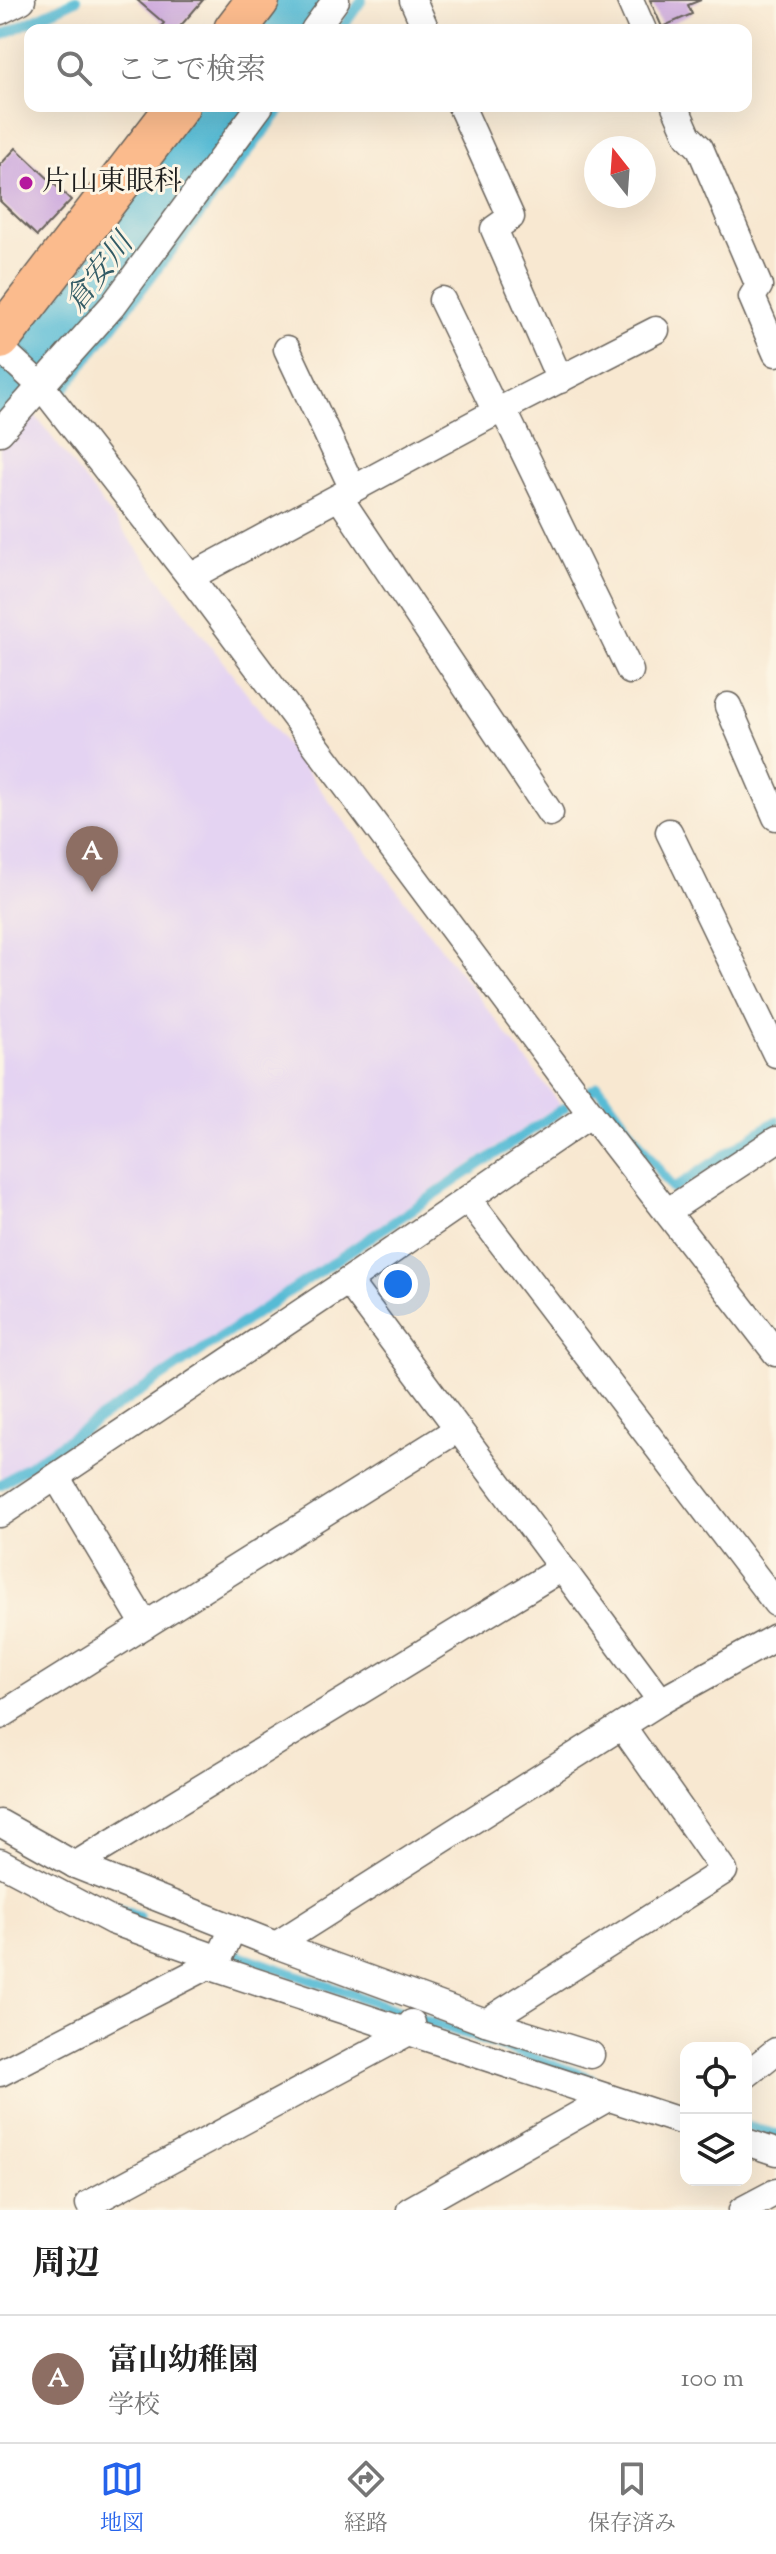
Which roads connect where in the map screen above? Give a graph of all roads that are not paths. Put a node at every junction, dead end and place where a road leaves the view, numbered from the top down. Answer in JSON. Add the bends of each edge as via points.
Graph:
{"nodes":[{"id":1,"x":22,"y":0,"type":"edge"},
{"id":2,"x":258,"y":0,"type":"edge"},
{"id":3,"x":336,"y":0,"type":"edge"},
{"id":4,"x":413,"y":0,"type":"edge"},
{"id":5,"x":630,"y":0,"type":"edge"},
{"id":6,"x":0,"y":11,"type":"edge"},
{"id":7,"x":240,"y":24,"type":"edge"},
{"id":8,"x":318,"y":24,"type":"edge"},
{"id":9,"x":423,"y":24,"type":"edge"},
{"id":10,"x":640,"y":24,"type":"edge"},
{"id":11,"x":173,"y":112,"type":"edge"},
{"id":12,"x":256,"y":112,"type":"edge"},
{"id":13,"x":464,"y":112,"type":"edge"},
{"id":14,"x":678,"y":112,"type":"edge"},
{"id":15,"x":767,"y":282,"type":"edge"},
{"id":16,"x":442,"y":300,"type":"dead end"},
{"id":17,"x":3,"y":329,"type":"edge"},
{"id":18,"x":656,"y":330,"type":"dead end"},
{"id":19,"x":287,"y":349,"type":"dead end"},
{"id":20,"x":776,"y":353,"type":"edge"},
{"id":21,"x":560,"y":380,"type":"junction"},
{"id":22,"x":42,"y":387,"type":"junction"},
{"id":23,"x":499,"y":410,"type":"junction"},
{"id":24,"x":0,"y":432,"type":"edge"},
{"id":25,"x":346,"y":493,"type":"junction"},
{"id":26,"x":190,"y":577,"type":"junction"},
{"id":27,"x":630,"y":671,"type":"dead end"},
{"id":28,"x":728,"y":706,"type":"dead end"},
{"id":29,"x":550,"y":813,"type":"dead end"},
{"id":30,"x":776,"y":817,"type":"edge"},
{"id":31,"x":669,"y":832,"type":"dead end"},
{"id":32,"x":776,"y":1054,"type":"edge"},
{"id":33,"x":591,"y":1114,"type":"junction"},
{"id":34,"x":776,"y":1140,"type":"edge"},
{"id":35,"x":468,"y":1199,"type":"junction"},
{"id":36,"x":668,"y":1211,"type":"junction"},
{"id":37,"x":348,"y":1281,"type":"junction"},
{"id":38,"x":776,"y":1353,"type":"edge"},
{"id":39,"x":458,"y":1429,"type":"junction"},
{"id":40,"x":57,"y":1478,"type":"junction"},
{"id":41,"x":0,"y":1514,"type":"edge"},
{"id":42,"x":562,"y":1568,"type":"junction"},
{"id":43,"x":776,"y":1603,"type":"edge"},
{"id":44,"x":145,"y":1625,"type":"junction"},
{"id":45,"x":776,"y":1637,"type":"edge"},
{"id":46,"x":661,"y":1701,"type":"junction"},
{"id":47,"x":0,"y":1716,"type":"edge"},
{"id":48,"x":622,"y":1726,"type":"junction"},
{"id":49,"x":0,"y":1823,"type":"edge"},
{"id":50,"x":1,"y":1865,"type":"edge"},
{"id":51,"x":75,"y":1865,"type":"junction"},
{"id":52,"x":276,"y":1945,"type":"junction"},
{"id":53,"x":222,"y":1950,"type":"junction"},
{"id":54,"x":414,"y":2016,"type":"junction"},
{"id":55,"x":486,"y":2022,"type":"junction"},
{"id":56,"x":776,"y":2051,"type":"edge"},
{"id":57,"x":591,"y":2055,"type":"dead end"},
{"id":58,"x":2,"y":2067,"type":"edge"},
{"id":59,"x":752,"y":2070,"type":"edge"},
{"id":60,"x":608,"y":2098,"type":"junction"},
{"id":61,"x":680,"y":2121,"type":"edge"},
{"id":62,"x":752,"y":2144,"type":"edge"},
{"id":63,"x":776,"y":2152,"type":"edge"},
{"id":64,"x":776,"y":2192,"type":"edge"},
{"id":65,"x":89,"y":2204,"type":"dead end"},
{"id":66,"x":410,"y":2210,"type":"edge"},
{"id":67,"x":742,"y":2210,"type":"edge"}],
"edges":[{"from":1,"to":6,"type":"street"},
{"from":2,"to":7,"type":"main road"},
{"from":3,"to":8,"type":"street"},
{"from":4,"to":9,"type":"street"},
{"from":5,"to":10,"type":"street"},
{"from":11,"to":17,"type":"main road"},
{"from":12,"to":22,"type":"street","via":[[114,304]]},
{"from":13,"to":21,"type":"street","via":[[511,217],[494,229]]},
{"from":14,"to":15,"type":"street"},
{"from":15,"to":20,"type":"street","via":[[752,297]]},
{"from":16,"to":23,"type":"street"},
{"from":17,"to":22,"type":"street"},
{"from":18,"to":21,"type":"street"},
{"from":19,"to":25,"type":"street"},
{"from":21,"to":23,"type":"street"},
{"from":22,"to":24,"type":"street"},
{"from":22,"to":26,"type":"street"},
{"from":23,"to":25,"type":"street"},
{"from":23,"to":27,"type":"street"},
{"from":25,"to":26,"type":"street"},
{"from":25,"to":29,"type":"street"},
{"from":26,"to":33,"type":"street"},
{"from":28,"to":30,"type":"street"},
{"from":31,"to":32,"type":"street"},
{"from":33,"to":35,"type":"street"},
{"from":33,"to":36,"type":"street"},
{"from":34,"to":36,"type":"street"},
{"from":35,"to":37,"type":"street"},
{"from":35,"to":43,"type":"street"},
{"from":36,"to":38,"type":"street"},
{"from":37,"to":39,"type":"street"},
{"from":37,"to":40,"type":"street"},
{"from":39,"to":42,"type":"street"},
{"from":39,"to":44,"type":"street"},
{"from":40,"to":41,"type":"street"},
{"from":40,"to":44,"type":"street"},
{"from":42,"to":46,"type":"street"},
{"from":42,"to":51,"type":"street"},
{"from":44,"to":47,"type":"street"},
{"from":45,"to":46,"type":"street"},
{"from":46,"to":48,"type":"street"},
{"from":48,"to":52,"type":"street"},
{"from":48,"to":55,"type":"street","via":[[724,1871]]},
{"from":49,"to":51,"type":"street"},
{"from":50,"to":53,"type":"street","via":[[112,1921]]},
{"from":51,"to":53,"type":"street"},
{"from":52,"to":53,"type":"street"},
{"from":52,"to":54,"type":"street"},
{"from":53,"to":54,"type":"street"},
{"from":53,"to":58,"type":"street"},
{"from":54,"to":55,"type":"street"},
{"from":54,"to":60,"type":"street"},
{"from":54,"to":65,"type":"street"},
{"from":55,"to":57,"type":"street"},
{"from":56,"to":59,"type":"street"},
{"from":60,"to":61,"type":"street"},
{"from":60,"to":66,"type":"street"},
{"from":62,"to":63,"type":"street"},
{"from":64,"to":67,"type":"street"}]}
